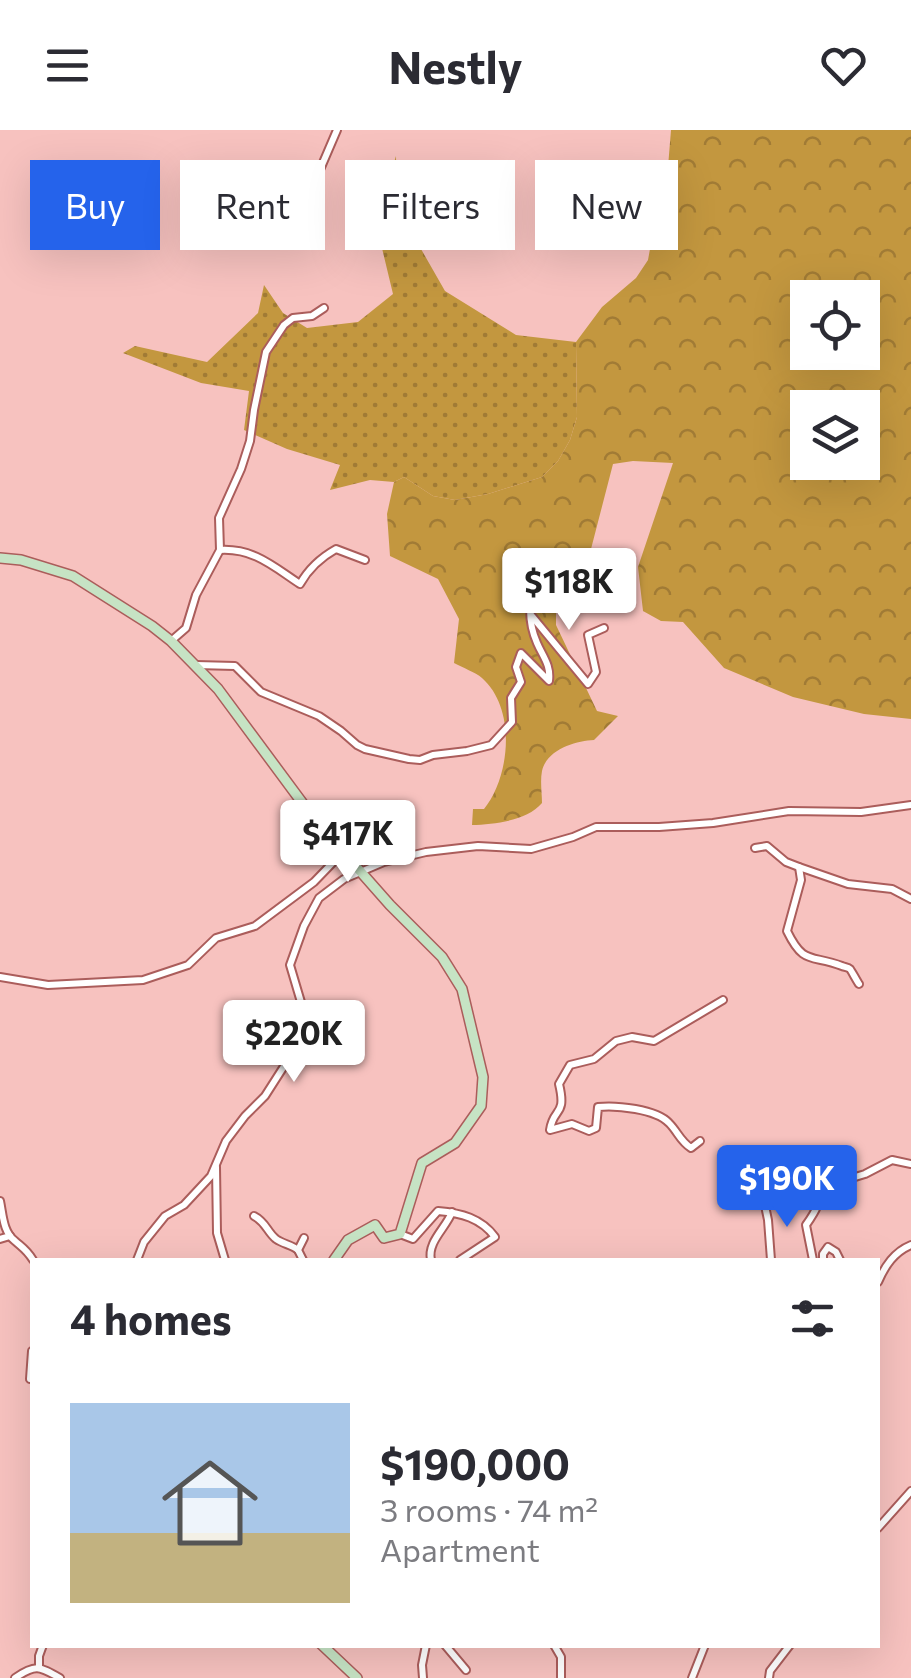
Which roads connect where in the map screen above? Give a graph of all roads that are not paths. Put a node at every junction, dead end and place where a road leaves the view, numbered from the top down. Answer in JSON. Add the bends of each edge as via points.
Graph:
{"nodes":[{"id":1,"x":336,"y":130,"type":"edge"},
{"id":2,"x":324,"y":160,"type":"edge"},
{"id":3,"x":324,"y":308,"type":"dead end"},
{"id":4,"x":220,"y":550,"type":"junction"},
{"id":5,"x":0,"y":558,"type":"edge"},
{"id":6,"x":364,"y":560,"type":"dead end"},
{"id":7,"x":556,"y":572,"type":"dead end"},
{"id":8,"x":530,"y":615,"type":"junction"},
{"id":9,"x":604,"y":628,"type":"dead end"},
{"id":10,"x":171,"y":641,"type":"junction"},
{"id":11,"x":195,"y":665,"type":"junction"},
{"id":12,"x":911,"y":805,"type":"edge"},
{"id":13,"x":756,"y":848,"type":"dead end"},
{"id":14,"x":344,"y":851,"type":"junction"},
{"id":15,"x":799,"y":867,"type":"junction"},
{"id":16,"x":362,"y":871,"type":"junction"},
{"id":17,"x":911,"y":899,"type":"edge"},
{"id":18,"x":0,"y":978,"type":"edge"},
{"id":19,"x":858,"y":984,"type":"dead end"},
{"id":20,"x":723,"y":1000,"type":"dead end"},
{"id":21,"x":700,"y":1142,"type":"dead end"},
{"id":22,"x":216,"y":1164,"type":"junction"},
{"id":23,"x":911,"y":1164,"type":"edge"},
{"id":24,"x":832,"y":1172,"type":"dead end"},
{"id":25,"x":821,"y":1194,"type":"junction"},
{"id":26,"x":0,"y":1201,"type":"edge"},
{"id":27,"x":764,"y":1201,"type":"dead end"},
{"id":28,"x":452,"y":1212,"type":"junction"},
{"id":29,"x":254,"y":1216,"type":"dead end"},
{"id":30,"x":400,"y":1234,"type":"junction"},
{"id":31,"x":10,"y":1236,"type":"junction"},
{"id":32,"x":304,"y":1238,"type":"dead end"},
{"id":33,"x":0,"y":1239,"type":"edge"},
{"id":34,"x":911,"y":1245,"type":"edge"},
{"id":35,"x":298,"y":1250,"type":"junction"},
{"id":36,"x":32,"y":1258,"type":"edge"},
{"id":37,"x":138,"y":1258,"type":"edge"},
{"id":38,"x":224,"y":1258,"type":"edge"},
{"id":39,"x":302,"y":1258,"type":"edge"},
{"id":40,"x":335,"y":1258,"type":"edge"},
{"id":41,"x":430,"y":1258,"type":"edge"},
{"id":42,"x":463,"y":1258,"type":"edge"},
{"id":43,"x":771,"y":1258,"type":"edge"},
{"id":44,"x":812,"y":1258,"type":"edge"},
{"id":45,"x":823,"y":1258,"type":"edge"},
{"id":46,"x":839,"y":1258,"type":"edge"},
{"id":47,"x":880,"y":1277,"type":"edge"},
{"id":48,"x":911,"y":1491,"type":"edge"},
{"id":49,"x":880,"y":1526,"type":"edge"},
{"id":50,"x":42,"y":1648,"type":"edge"},
{"id":51,"x":325,"y":1648,"type":"edge"},
{"id":52,"x":425,"y":1648,"type":"edge"},
{"id":53,"x":447,"y":1648,"type":"edge"},
{"id":54,"x":556,"y":1648,"type":"edge"},
{"id":55,"x":704,"y":1648,"type":"edge"},
{"id":56,"x":788,"y":1648,"type":"edge"},
{"id":57,"x":39,"y":1668,"type":"junction"},
{"id":58,"x":466,"y":1670,"type":"dead end"},
{"id":59,"x":15,"y":1678,"type":"edge"},
{"id":60,"x":60,"y":1678,"type":"edge"},
{"id":61,"x":357,"y":1678,"type":"edge"},
{"id":62,"x":423,"y":1678,"type":"edge"},
{"id":63,"x":562,"y":1678,"type":"edge"},
{"id":64,"x":692,"y":1678,"type":"edge"},
{"id":65,"x":769,"y":1678,"type":"edge"}],
"edges":[{"from":1,"to":2,"type":"street"},
{"from":3,"to":4,"type":"street","via":[[284,325],[266,352],[250,441],[219,518]]},
{"from":4,"to":6,"type":"street","via":[[264,558],[300,584],[336,549]]},
{"from":4,"to":10,"type":"street","via":[[186,628]]},
{"from":5,"to":10,"type":"street","via":[[73,576]]},
{"from":7,"to":8,"type":"street","via":[[532,594]]},
{"from":8,"to":9,"type":"street","via":[[588,684],[596,672],[588,635]]},
{"from":8,"to":11,"type":"street","via":[[550,681],[521,653],[512,722],[503,733],[491,745],[420,760],[356,745],[319,716],[261,692],[235,666]]},
{"from":10,"to":11,"type":"street"},
{"from":11,"to":14,"type":"street"},
{"from":12,"to":16,"type":"street","via":[[596,827],[531,849],[454,848]]},
{"from":13,"to":15,"type":"street","via":[[767,846]]},
{"from":14,"to":16,"type":"street"},
{"from":14,"to":18,"type":"street","via":[[255,926],[216,938],[188,965],[143,980],[48,985]]},
{"from":15,"to":17,"type":"street"},
{"from":15,"to":19,"type":"street","via":[[787,931],[793,944],[810,958],[850,969]]},
{"from":16,"to":22,"type":"street","via":[[319,898],[304,926],[290,965],[306,1018],[304,1035]]},
{"from":16,"to":30,"type":"street","via":[[442,957],[462,990],[484,1077],[481,1106],[455,1143],[422,1163]]},
{"from":20,"to":21,"type":"street","via":[[654,1040],[616,1041],[570,1065],[550,1124],[550,1130],[572,1124],[590,1132],[598,1107],[612,1106],[662,1117],[691,1148]]},
{"from":22,"to":37,"type":"street","via":[[184,1205],[154,1229]]},
{"from":22,"to":38,"type":"street","via":[[217,1233]]},
{"from":23,"to":25,"type":"street","via":[[892,1160]]},
{"from":24,"to":25,"type":"street","via":[[819,1184]]},
{"from":25,"to":44,"type":"street","via":[[806,1224]]},
{"from":26,"to":31,"type":"street"},
{"from":27,"to":43,"type":"street"},
{"from":28,"to":30,"type":"street","via":[[438,1210],[413,1238]]},
{"from":28,"to":41,"type":"street"},
{"from":28,"to":42,"type":"street","via":[[476,1218],[495,1237]]},
{"from":29,"to":35,"type":"street"},
{"from":30,"to":40,"type":"street","via":[[384,1238],[375,1225],[348,1240]]},
{"from":31,"to":33,"type":"street"},
{"from":31,"to":36,"type":"street"},
{"from":32,"to":35,"type":"street"},
{"from":34,"to":47,"type":"street","via":[[895,1254]]},
{"from":35,"to":39,"type":"street"},
{"from":45,"to":46,"type":"street","via":[[828,1248]]},
{"from":48,"to":49,"type":"street"},
{"from":50,"to":57,"type":"street"},
{"from":51,"to":61,"type":"street"},
{"from":52,"to":62,"type":"street"},
{"from":53,"to":58,"type":"street"},
{"from":54,"to":63,"type":"street"},
{"from":55,"to":64,"type":"street"},
{"from":56,"to":65,"type":"street"},
{"from":57,"to":59,"type":"street"},
{"from":57,"to":60,"type":"street"}]}
